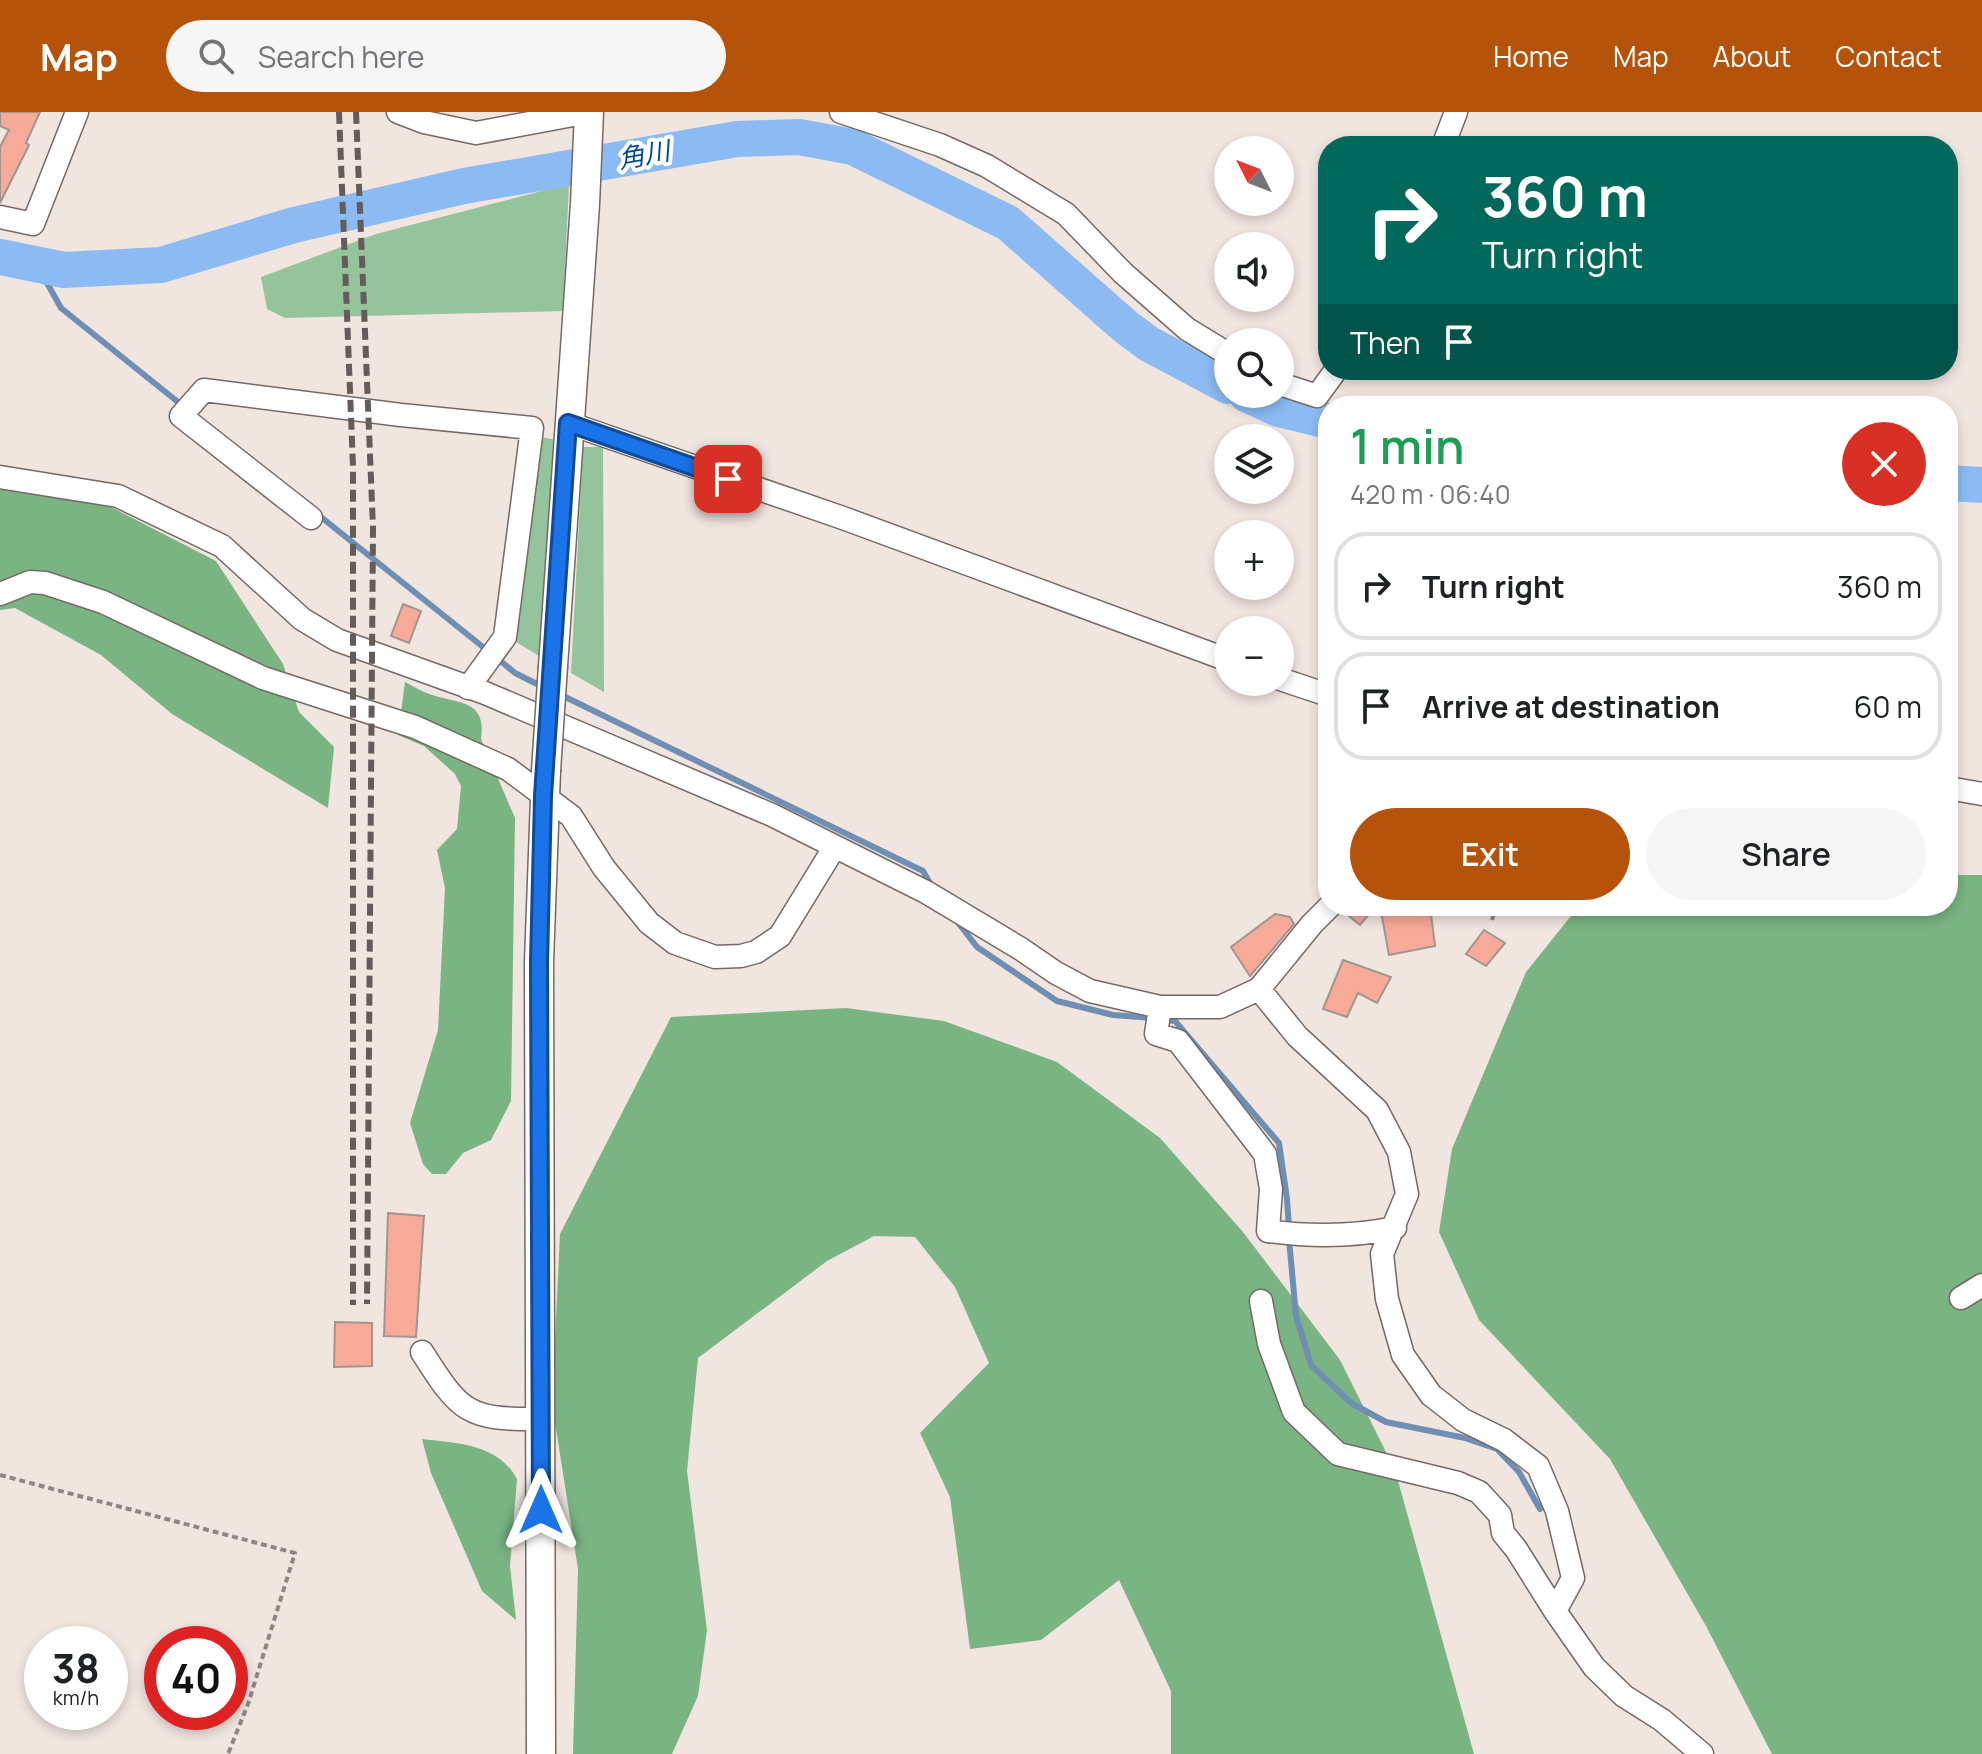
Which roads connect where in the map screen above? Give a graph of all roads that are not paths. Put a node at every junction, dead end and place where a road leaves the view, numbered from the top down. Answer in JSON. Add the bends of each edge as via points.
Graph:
{"nodes":[{"id":1,"x":77,"y":112,"type":"edge"},
{"id":2,"x":398,"y":112,"type":"edge"},
{"id":3,"x":841,"y":112,"type":"edge"},
{"id":4,"x":1456,"y":112,"type":"edge"},
{"id":5,"x":589,"y":117,"type":"edge"},
{"id":6,"x":1447,"y":136,"type":"edge"},
{"id":7,"x":0,"y":217,"type":"edge"},
{"id":8,"x":1214,"y":345,"type":"edge"},
{"id":9,"x":1329,"y":380,"type":"edge"},
{"id":10,"x":1294,"y":389,"type":"edge"},
{"id":11,"x":568,"y":423,"type":"junction"},
{"id":12,"x":0,"y":477,"type":"edge"},
{"id":13,"x":311,"y":518,"type":"dead end"},
{"id":14,"x":0,"y":594,"type":"edge"},
{"id":15,"x":1214,"y":655,"type":"edge"},
{"id":16,"x":1294,"y":684,"type":"edge"},
{"id":17,"x":468,"y":688,"type":"junction"},
{"id":18,"x":1318,"y":692,"type":"edge"},
{"id":19,"x":545,"y":784,"type":"junction"},
{"id":20,"x":1958,"y":790,"type":"edge"},
{"id":21,"x":1982,"y":794,"type":"edge"},
{"id":22,"x":834,"y":848,"type":"junction"},
{"id":23,"x":1320,"y":916,"type":"edge"},
{"id":24,"x":1259,"y":989,"type":"junction"},
{"id":25,"x":1160,"y":1008,"type":"junction"},
{"id":26,"x":1395,"y":1228,"type":"junction"},
{"id":27,"x":1982,"y":1285,"type":"edge"},
{"id":28,"x":1961,"y":1298,"type":"dead end"},
{"id":29,"x":1261,"y":1301,"type":"dead end"},
{"id":30,"x":422,"y":1352,"type":"dead end"},
{"id":31,"x":540,"y":1419,"type":"junction"},
{"id":32,"x":1555,"y":1611,"type":"junction"},
{"id":33,"x":541,"y":1754,"type":"edge"},
{"id":34,"x":1702,"y":1754,"type":"edge"}],
"edges":[{"from":1,"to":7,"type":"street","via":[[33,224]]},
{"from":2,"to":5,"type":"street","via":[[476,133]]},
{"from":3,"to":8,"type":"street","via":[[987,166],[1066,214],[1123,273]]},
{"from":4,"to":6,"type":"street"},
{"from":5,"to":11,"type":"street"},
{"from":9,"to":10,"type":"street","via":[[1317,396]]},
{"from":11,"to":15,"type":"street"},
{"from":11,"to":19,"type":"street","bridge":true},
{"from":12,"to":17,"type":"street","via":[[118,496],[222,546],[302,619],[337,640]]},
{"from":13,"to":17,"type":"street","via":[[181,416],[204,390],[532,428],[505,637]]},
{"from":14,"to":19,"type":"street","via":[[30,582],[45,583],[103,602],[263,678],[415,727]]},
{"from":16,"to":18,"type":"street"},
{"from":17,"to":22,"type":"street","via":[[772,815]]},
{"from":19,"to":22,"type":"street","via":[[649,923],[675,943],[715,957],[756,952],[780,936]]},
{"from":19,"to":31,"type":"street","via":[[539,962]]},
{"from":20,"to":21,"type":"street"},
{"from":22,"to":25,"type":"street","via":[[926,892],[1090,991]]},
{"from":23,"to":24,"type":"street"},
{"from":24,"to":25,"type":"street","via":[[1220,1007]]},
{"from":24,"to":26,"type":"street","via":[[1297,1036],[1377,1110],[1399,1152],[1407,1194]]},
{"from":25,"to":26,"type":"street","via":[[1156,1033],[1178,1041],[1265,1154],[1271,1189],[1268,1231],[1366,1234]]},
{"from":26,"to":32,"type":"street","via":[[1382,1254],[1387,1299],[1403,1355],[1431,1395],[1538,1466],[1557,1511],[1573,1578]]},
{"from":27,"to":28,"type":"street"},
{"from":29,"to":32,"type":"street","via":[[1269,1344],[1294,1412],[1338,1454],[1479,1492],[1500,1515],[1503,1533]]},
{"from":30,"to":31,"type":"street","via":[[446,1390],[466,1409],[500,1420]]},
{"from":31,"to":33,"type":"street"},
{"from":32,"to":34,"type":"street","via":[[1594,1667]]}]}
